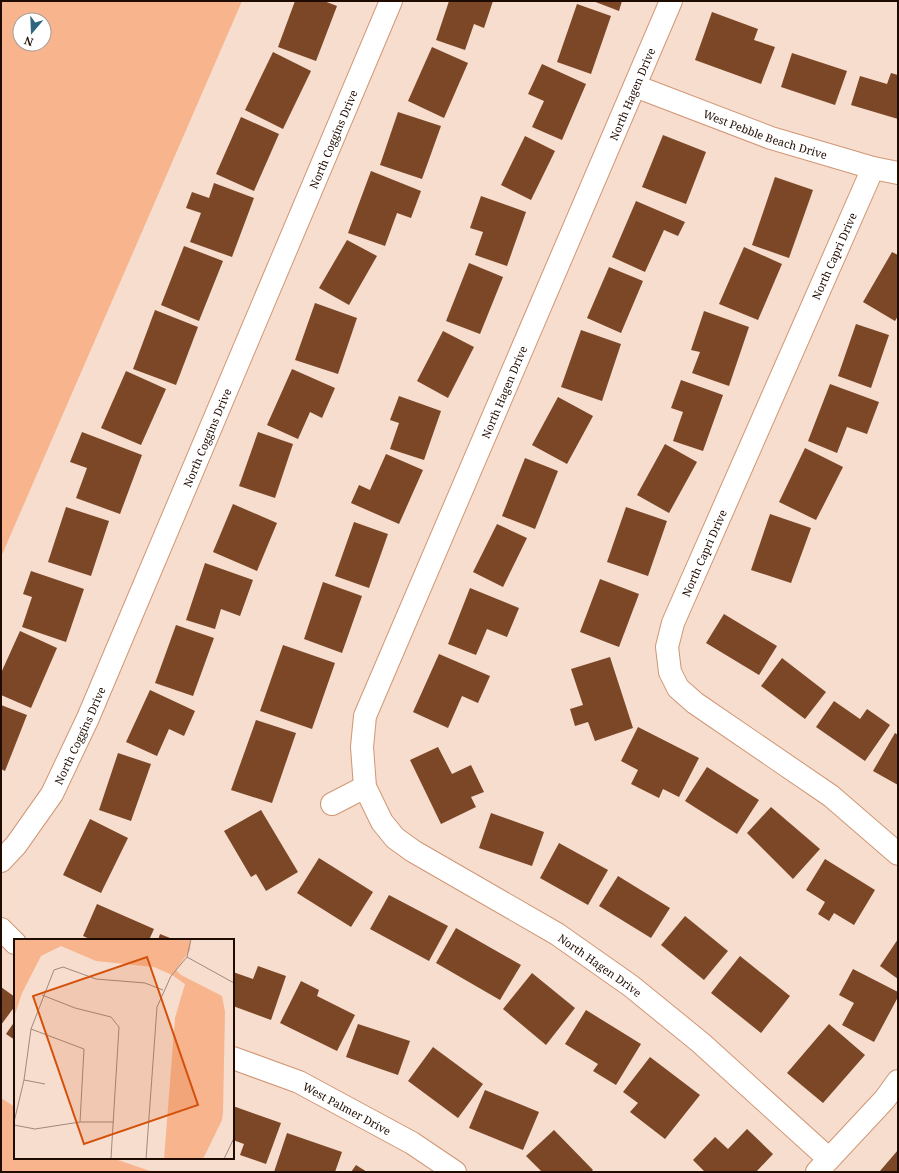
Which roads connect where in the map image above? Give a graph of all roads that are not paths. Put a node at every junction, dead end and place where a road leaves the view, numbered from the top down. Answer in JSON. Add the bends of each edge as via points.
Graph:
{"nodes":[{"id":1,"x":391,"y":1,"type":"edge"},
{"id":2,"x":671,"y":1,"type":"edge"},
{"id":3,"x":635,"y":86,"type":"junction"},
{"id":4,"x":873,"y":168,"type":"junction"},
{"id":5,"x":898,"y":173,"type":"edge"},
{"id":6,"x":365,"y":787,"type":"junction"},
{"id":7,"x":332,"y":804,"type":"dead end"},
{"id":8,"x":898,"y":854,"type":"edge"},
{"id":9,"x":1,"y":861,"type":"edge"},
{"id":10,"x":1,"y":929,"type":"edge"},
{"id":11,"x":14,"y":942,"type":"edge"},
{"id":12,"x":234,"y":1058,"type":"edge"},
{"id":13,"x":898,"y":1081,"type":"edge"},
{"id":14,"x":823,"y":1166,"type":"edge"},
{"id":15,"x":455,"y":1172,"type":"edge"}],
"edges":[{"from":1,"to":9,"type":"street","name":"North Coggins Drive","via":[[88,718],[52,794],[16,845]]},
{"from":2,"to":3,"type":"street","name":"North Hagen Drive"},
{"from":3,"to":4,"type":"street","name":"West Pebble Beach Drive","via":[[771,138]]},
{"from":3,"to":6,"type":"street","name":"North Hagen Drive","via":[[365,716],[362,747]]},
{"from":4,"to":5,"type":"street","name":"West Pebble Beach Drive"},
{"from":4,"to":8,"type":"street","name":"North Capri Drive","via":[[677,616],[667,647],[670,672],[678,688],[831,796]]},
{"from":6,"to":7,"type":"street"},
{"from":6,"to":14,"type":"street","name":"North Hagen Drive","via":[[382,822],[395,838],[557,934],[631,986],[701,1043]]},
{"from":10,"to":11,"type":"street"},
{"from":12,"to":15,"type":"street","name":"West Palmer Drive","via":[[300,1082],[412,1143]]},
{"from":13,"to":14,"type":"street","via":[[885,1099]]}]}
